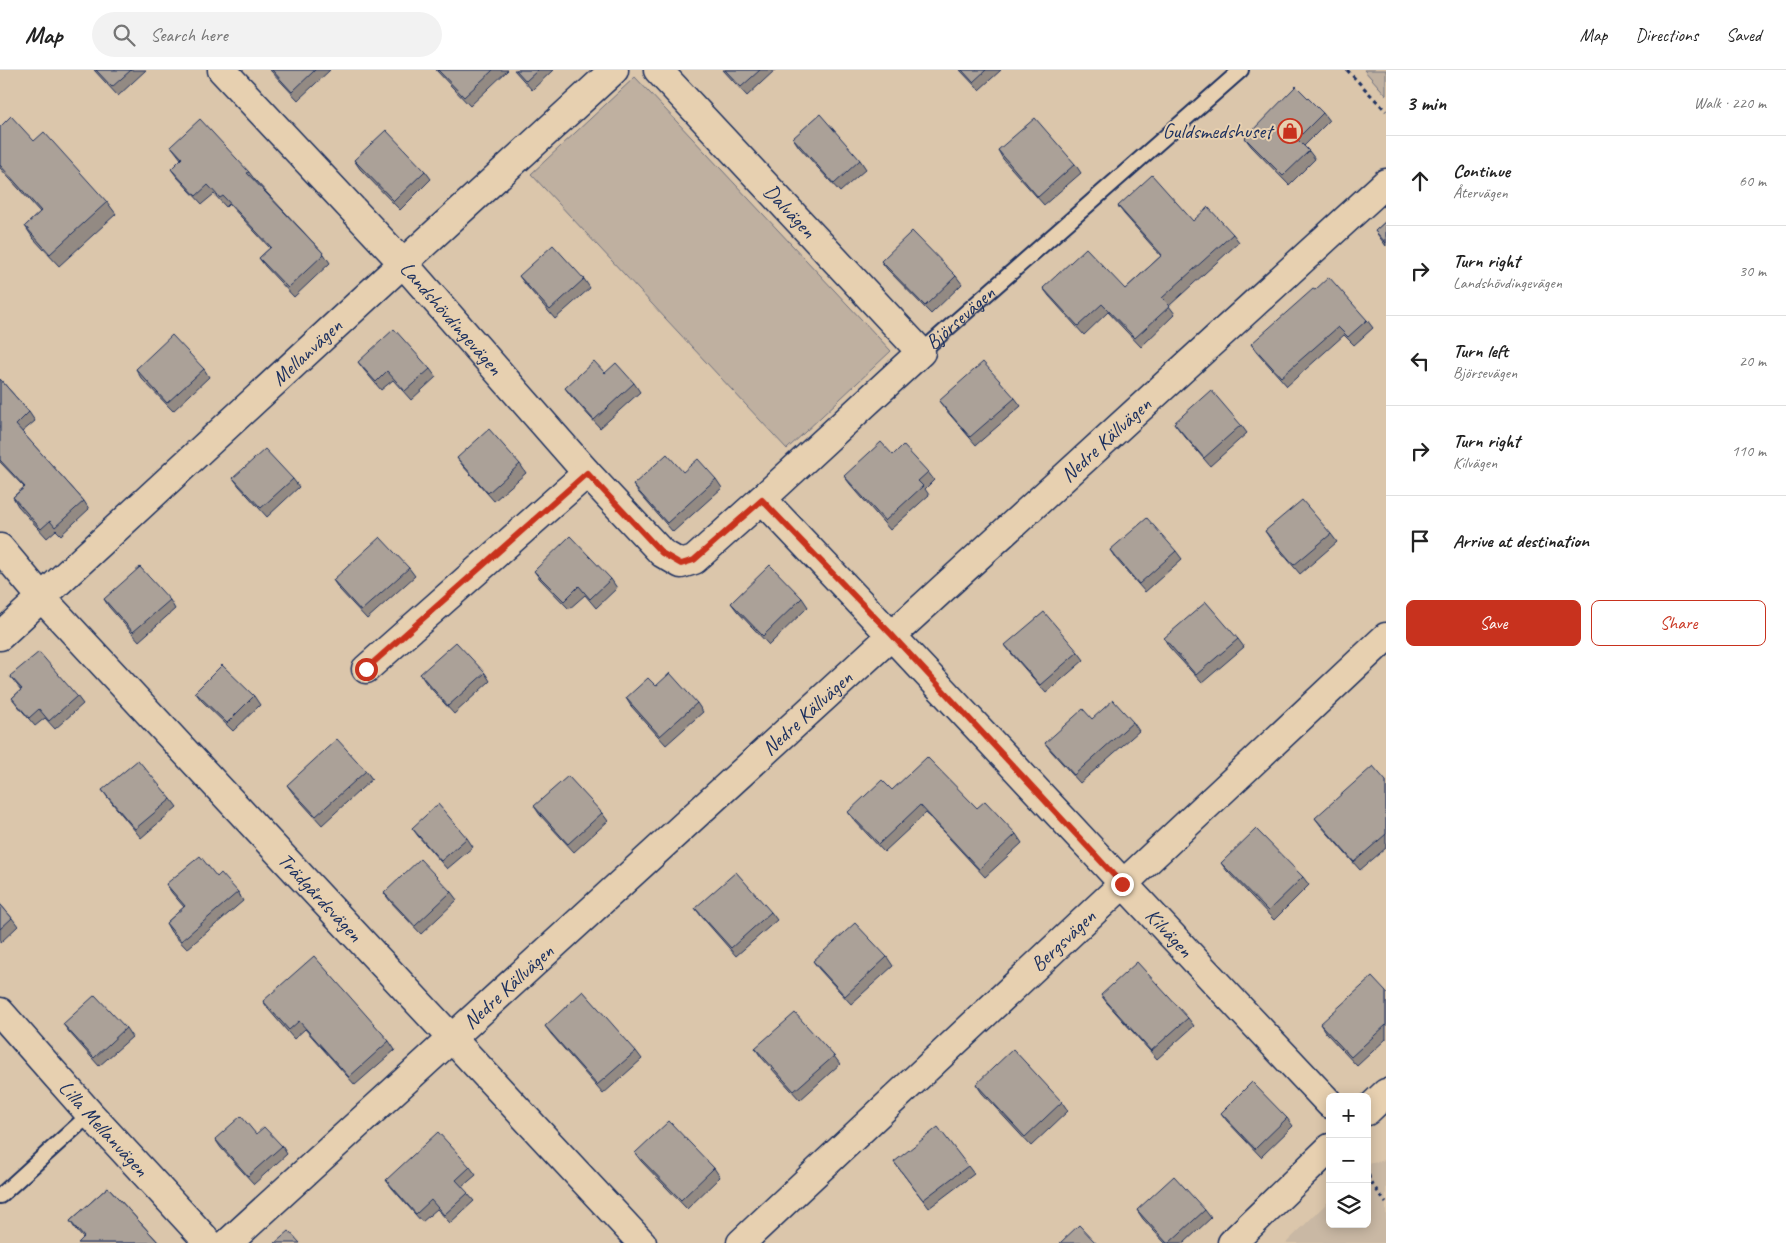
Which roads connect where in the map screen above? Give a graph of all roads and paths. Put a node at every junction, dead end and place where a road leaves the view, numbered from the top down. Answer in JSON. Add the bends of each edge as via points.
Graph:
{"nodes":[{"id":1,"x":222,"y":70,"type":"edge"},
{"id":2,"x":614,"y":70,"type":"edge"},
{"id":3,"x":658,"y":70,"type":"edge"},
{"id":4,"x":1241,"y":70,"type":"edge"},
{"id":5,"x":1347,"y":70,"type":"edge"},
{"id":6,"x":1386,"y":111,"type":"edge"},
{"id":7,"x":1386,"y":183,"type":"edge"},
{"id":8,"x":403,"y":263,"type":"junction"},
{"id":9,"x":921,"y":352,"type":"junction"},
{"id":10,"x":587,"y":473,"type":"junction"},
{"id":11,"x":762,"y":500,"type":"junction"},
{"id":12,"x":0,"y":548,"type":"edge"},
{"id":13,"x":681,"y":564,"type":"joint"},
{"id":14,"x":42,"y":598,"type":"junction"},
{"id":15,"x":891,"y":634,"type":"junction"},
{"id":16,"x":0,"y":636,"type":"edge"},
{"id":17,"x":1386,"y":637,"type":"edge"},
{"id":18,"x":366,"y":669,"type":"dead end"},
{"id":19,"x":1122,"y":884,"type":"junction"},
{"id":20,"x":0,"y":1012,"type":"edge"},
{"id":21,"x":453,"y":1038,"type":"junction"},
{"id":22,"x":1326,"y":1100,"type":"edge"},
{"id":23,"x":90,"y":1114,"type":"junction"},
{"id":24,"x":1326,"y":1152,"type":"edge"},
{"id":25,"x":1371,"y":1182,"type":"edge"},
{"id":26,"x":0,"y":1196,"type":"edge"},
{"id":27,"x":1386,"y":1203,"type":"edge"},
{"id":28,"x":209,"y":1243,"type":"edge"},
{"id":29,"x":228,"y":1243,"type":"edge"},
{"id":30,"x":642,"y":1243,"type":"edge"},
{"id":31,"x":741,"y":1243,"type":"edge"},
{"id":32,"x":1232,"y":1243,"type":"edge"}],
"edges":[{"from":1,"to":8,"type":"street","name":"Landshövdingevägen"},
{"from":2,"to":8,"type":"street","name":"Mellanvägen"},
{"from":3,"to":9,"type":"street","name":"Dalvägen"},
{"from":4,"to":9,"type":"lane","name":"Björsevägen"},
{"from":5,"to":6,"type":"path"},
{"from":7,"to":15,"type":"street","name":"Nedre Källvägen"},
{"from":8,"to":10,"type":"street","name":"Landshövdingevägen"},
{"from":8,"to":14,"type":"street","name":"Mellanvägen"},
{"from":9,"to":11,"type":"street","name":"Björsevägen"},
{"from":10,"to":13,"type":"street","name":"Landshövdingevägen","via":[[662,553]]},
{"from":10,"to":18,"type":"street"},
{"from":11,"to":13,"type":"street","name":"Björsevägen","via":[[694,560]]},
{"from":11,"to":15,"type":"street","name":"Kilvägen"},
{"from":12,"to":14,"type":"street","name":"Trädgårdsvägen"},
{"from":14,"to":16,"type":"street","name":"Mellanvägen"},
{"from":14,"to":21,"type":"street","name":"Trädgårdsvägen"},
{"from":15,"to":19,"type":"street","name":"Kilvägen"},
{"from":15,"to":21,"type":"street","name":"Nedre Källvägen"},
{"from":17,"to":19,"type":"street","name":"Bergsvägen"},
{"from":19,"to":22,"type":"street","name":"Kilvägen"},
{"from":19,"to":31,"type":"street","name":"Bergsvägen"},
{"from":20,"to":23,"type":"street","name":"Lilla Mellanvägen"},
{"from":21,"to":29,"type":"street","name":"Nedre Källvägen"},
{"from":21,"to":30,"type":"street","name":"Trädgårdsvägen"},
{"from":23,"to":26,"type":"lane"},
{"from":23,"to":28,"type":"street","name":"Lilla Mellanvägen"},
{"from":24,"to":32,"type":"street"},
{"from":25,"to":27,"type":"path"}]}
